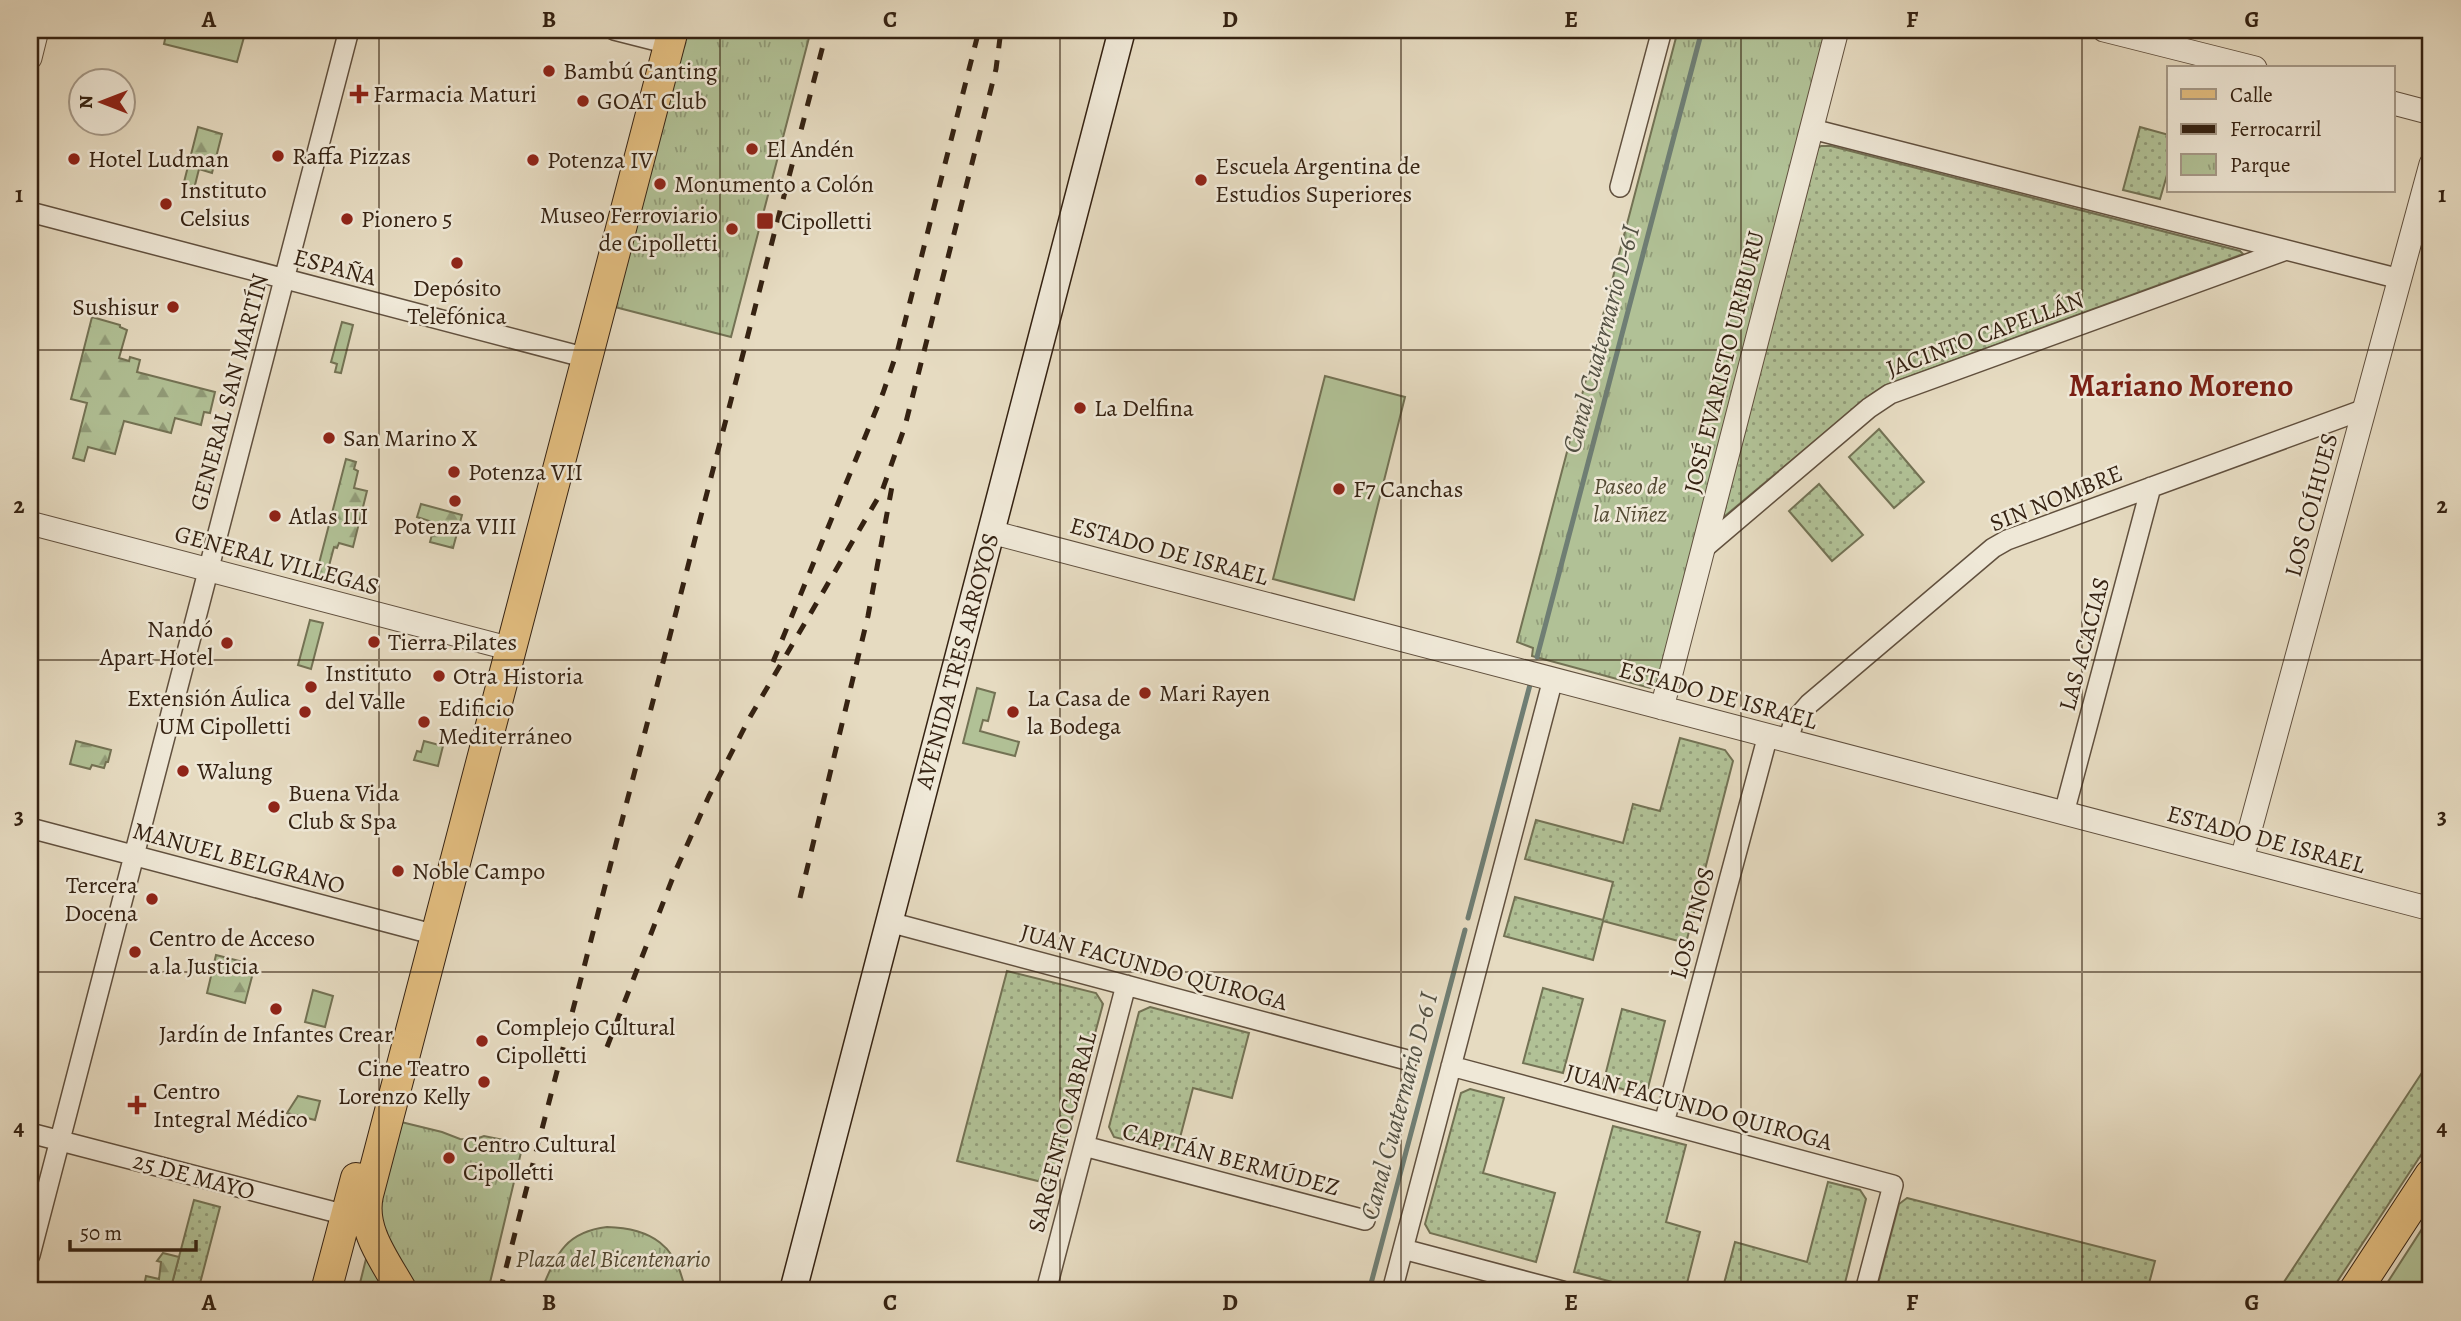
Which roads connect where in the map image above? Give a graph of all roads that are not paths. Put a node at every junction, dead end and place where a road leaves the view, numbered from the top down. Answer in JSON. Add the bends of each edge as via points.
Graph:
{"nodes":[{"id":1,"x":37,"y":30,"type":"edge"},
{"id":2,"x":349,"y":30,"type":"edge"},
{"id":3,"x":614,"y":30,"type":"edge"},
{"id":4,"x":1122,"y":30,"type":"edge"},
{"id":5,"x":1662,"y":30,"type":"edge"},
{"id":6,"x":1837,"y":30,"type":"edge"},
{"id":7,"x":2104,"y":30,"type":"edge"},
{"id":8,"x":663,"y":36,"type":"edge"},
{"id":9,"x":30,"y":58,"type":"edge"},
{"id":10,"x":2247,"y":66,"type":"edge"},
{"id":11,"x":2394,"y":103,"type":"edge"},
{"id":12,"x":2431,"y":113,"type":"edge"},
{"id":13,"x":1812,"y":129,"type":"junction"},
{"id":14,"x":2431,"y":164,"type":"edge"},
{"id":15,"x":1620,"y":187,"type":"dead end"},
{"id":16,"x":30,"y":212,"type":"edge"},
{"id":17,"x":2286,"y":250,"type":"junction"},
{"id":18,"x":284,"y":279,"type":"junction"},
{"id":19,"x":2400,"y":279,"type":"junction"},
{"id":20,"x":579,"y":356,"type":"junction"},
{"id":21,"x":2365,"y":410,"type":"junction"},
{"id":22,"x":2151,"y":487,"type":"junction"},
{"id":23,"x":30,"y":523,"type":"edge"},
{"id":24,"x":991,"y":532,"type":"junction"},
{"id":25,"x":1703,"y":549,"type":"junction"},
{"id":26,"x":208,"y":570,"type":"junction"},
{"id":27,"x":503,"y":647,"type":"junction"},
{"id":28,"x":1553,"y":679,"type":"junction"},
{"id":29,"x":1662,"y":708,"type":"junction"},
{"id":30,"x":1778,"y":738,"type":"junction"},
{"id":31,"x":2064,"y":813,"type":"junction"},
{"id":32,"x":30,"y":828,"type":"edge"},
{"id":33,"x":134,"y":855,"type":"junction"},
{"id":34,"x":2242,"y":859,"type":"junction"},
{"id":35,"x":2431,"y":909,"type":"edge"},
{"id":36,"x":889,"y":922,"type":"junction"},
{"id":37,"x":428,"y":933,"type":"junction"},
{"id":38,"x":1126,"y":985,"type":"junction"},
{"id":39,"x":1407,"y":1060,"type":"dead end"},
{"id":40,"x":1451,"y":1066,"type":"junction"},
{"id":41,"x":1664,"y":1123,"type":"junction"},
{"id":42,"x":30,"y":1133,"type":"edge"},
{"id":43,"x":60,"y":1141,"type":"junction"},
{"id":44,"x":1084,"y":1146,"type":"junction"},
{"id":45,"x":2431,"y":1175,"type":"edge"},
{"id":46,"x":346,"y":1215,"type":"junction"},
{"id":47,"x":1365,"y":1220,"type":"dead end"},
{"id":48,"x":375,"y":1243,"type":"junction"},
{"id":49,"x":1403,"y":1249,"type":"junction"},
{"id":50,"x":30,"y":1255,"type":"edge"},
{"id":51,"x":326,"y":1291,"type":"edge"},
{"id":52,"x":402,"y":1291,"type":"edge"},
{"id":53,"x":793,"y":1291,"type":"edge"},
{"id":54,"x":1046,"y":1291,"type":"edge"},
{"id":55,"x":1392,"y":1291,"type":"edge"},
{"id":56,"x":1562,"y":1291,"type":"edge"},
{"id":57,"x":1865,"y":1291,"type":"edge"},
{"id":58,"x":2355,"y":1291,"type":"edge"}],
"edges":[{"from":1,"to":9,"type":"street"},
{"from":2,"to":18,"type":"street","name":"GENERAL SAN MARTÍN"},
{"from":3,"to":8,"type":"street"},
{"from":4,"to":24,"type":"main road","name":"AVENIDA TRES ARROYOS"},
{"from":5,"to":15,"type":"street"},
{"from":6,"to":13,"type":"street","name":"JOSÉ EVARISTO URIBURU"},
{"from":7,"to":10,"type":"street"},
{"from":8,"to":20,"type":"main road"},
{"from":11,"to":12,"type":"street"},
{"from":13,"to":17,"type":"street"},
{"from":13,"to":25,"type":"street","name":"JOSÉ EVARISTO URIBURU"},
{"from":14,"to":19,"type":"street","name":"LOS COÍHUES"},
{"from":16,"to":18,"type":"street","name":"ESPAÑA"},
{"from":17,"to":19,"type":"street"},
{"from":17,"to":25,"type":"street","name":"JACINTO CAPELLÁN","via":[[1890,394]]},
{"from":18,"to":20,"type":"street","name":"ESPAÑA"},
{"from":18,"to":26,"type":"street","name":"GENERAL SAN MARTÍN"},
{"from":19,"to":21,"type":"street","name":"LOS COÍHUES"},
{"from":20,"to":27,"type":"main road"},
{"from":21,"to":22,"type":"street","name":"SIN NOMBRE"},
{"from":21,"to":34,"type":"street","name":"LOS COÍHUES"},
{"from":22,"to":30,"type":"street","name":"SIN NOMBRE","via":[[1993,548],[1809,704]]},
{"from":22,"to":31,"type":"street","name":"LAS ACACIAS"},
{"from":23,"to":26,"type":"street","name":"GENERAL VILLEGAS"},
{"from":24,"to":28,"type":"street","name":"ESTADO DE ISRAEL"},
{"from":24,"to":36,"type":"main road","name":"AVENIDA TRES ARROYOS"},
{"from":25,"to":29,"type":"street","name":"JOSÉ EVARISTO URIBURU"},
{"from":26,"to":27,"type":"street","name":"GENERAL VILLEGAS"},
{"from":26,"to":33,"type":"street","name":"GENERAL SAN MARTÍN"},
{"from":27,"to":37,"type":"main road"},
{"from":28,"to":29,"type":"street","name":"ESTADO DE ISRAEL"},
{"from":28,"to":40,"type":"street"},
{"from":29,"to":30,"type":"street","name":"ESTADO DE ISRAEL"},
{"from":30,"to":31,"type":"street","name":"ESTADO DE ISRAEL"},
{"from":30,"to":41,"type":"street","name":"LOS PINOS"},
{"from":31,"to":34,"type":"street","name":"ESTADO DE ISRAEL"},
{"from":32,"to":33,"type":"street","name":"MANUEL BELGRANO"},
{"from":33,"to":37,"type":"street","name":"MANUEL BELGRANO"},
{"from":33,"to":43,"type":"street","name":"GENERAL SAN MARTÍN"},
{"from":34,"to":35,"type":"street","name":"ESTADO DE ISRAEL"},
{"from":36,"to":38,"type":"street","name":"JUAN FACUNDO QUIROGA"},
{"from":36,"to":53,"type":"main road","name":"AVENIDA TRES ARROYOS"},
{"from":37,"to":46,"type":"main road"},
{"from":37,"to":48,"type":"main road","via":[[366,1202]]},
{"from":38,"to":39,"type":"street","name":"JUAN FACUNDO QUIROGA"},
{"from":38,"to":44,"type":"street","name":"SARGENTO CABRAL"},
{"from":40,"to":41,"type":"street","name":"JUAN FACUNDO QUIROGA"},
{"from":40,"to":49,"type":"street"},
{"from":41,"to":57,"type":"street","name":"JUAN FACUNDO QUIROGA","via":[[1893,1185]]},
{"from":42,"to":43,"type":"street","name":"25 DE MAYO"},
{"from":43,"to":46,"type":"street","name":"25 DE MAYO"},
{"from":43,"to":50,"type":"street","name":"GENERAL SAN MARTÍN"},
{"from":44,"to":47,"type":"street","name":"CAPITÁN BERMÚDEZ"},
{"from":44,"to":54,"type":"street","name":"SARGENTO CABRAL"},
{"from":45,"to":58,"type":"highway"},
{"from":46,"to":48,"type":"street","name":"25 DE MAYO","via":[[363,1226]]},
{"from":46,"to":51,"type":"main road"},
{"from":48,"to":52,"type":"main road","name":"25 DE MAYO"},
{"from":49,"to":55,"type":"street"},
{"from":49,"to":56,"type":"street"}]}
